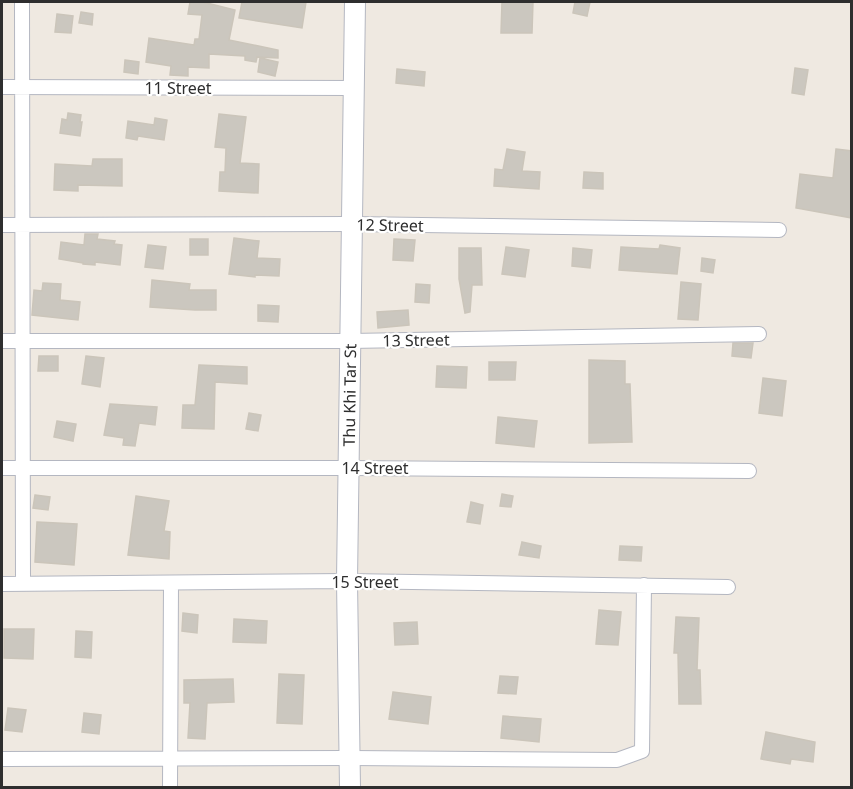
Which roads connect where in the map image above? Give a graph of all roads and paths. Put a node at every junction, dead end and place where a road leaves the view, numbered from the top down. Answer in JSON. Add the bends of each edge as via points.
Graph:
{"nodes":[{"id":1,"x":22,"y":2,"type":"edge"},
{"id":2,"x":355,"y":2,"type":"edge"},
{"id":3,"x":2,"y":87,"type":"edge"},
{"id":4,"x":22,"y":87,"type":"junction"},
{"id":5,"x":354,"y":88,"type":"junction"},
{"id":6,"x":352,"y":224,"type":"junction"},
{"id":7,"x":2,"y":225,"type":"edge"},
{"id":8,"x":22,"y":225,"type":"junction"},
{"id":9,"x":779,"y":230,"type":"dead end"},
{"id":10,"x":759,"y":334,"type":"dead end"},
{"id":11,"x":2,"y":341,"type":"edge"},
{"id":12,"x":22,"y":341,"type":"junction"},
{"id":13,"x":351,"y":341,"type":"junction"},
{"id":14,"x":2,"y":468,"type":"edge"},
{"id":15,"x":22,"y":468,"type":"junction"},
{"id":16,"x":349,"y":468,"type":"junction"},
{"id":17,"x":749,"y":471,"type":"dead end"},
{"id":18,"x":347,"y":581,"type":"junction"},
{"id":19,"x":2,"y":584,"type":"edge"},
{"id":20,"x":23,"y":584,"type":"junction"},
{"id":21,"x":171,"y":584,"type":"junction"},
{"id":22,"x":644,"y":585,"type":"junction"},
{"id":23,"x":728,"y":587,"type":"dead end"},
{"id":24,"x":170,"y":758,"type":"junction"},
{"id":25,"x":350,"y":758,"type":"junction"},
{"id":26,"x":2,"y":759,"type":"edge"},
{"id":27,"x":170,"y":788,"type":"edge"},
{"id":28,"x":350,"y":788,"type":"edge"}],
"edges":[{"from":1,"to":4,"type":"street"},
{"from":2,"to":5,"type":"street","name":"Thu Khi Tar St"},
{"from":3,"to":4,"type":"street","name":"11 Street"},
{"from":4,"to":5,"type":"street","name":"11 Street"},
{"from":4,"to":8,"type":"street"},
{"from":5,"to":6,"type":"street","name":"Thu Khi Tar St"},
{"from":6,"to":8,"type":"street","name":"12 Street"},
{"from":6,"to":9,"type":"street","name":"12 Street"},
{"from":6,"to":13,"type":"street","name":"Thu Khi Tar St"},
{"from":7,"to":8,"type":"street","name":"12 Street"},
{"from":8,"to":12,"type":"street"},
{"from":10,"to":13,"type":"street","name":"13 Street"},
{"from":11,"to":12,"type":"street","name":"13 Street"},
{"from":12,"to":13,"type":"street","name":"13 Street"},
{"from":12,"to":15,"type":"street"},
{"from":13,"to":16,"type":"street","name":"Thu Khi Tar St"},
{"from":14,"to":15,"type":"street","name":"14 Street"},
{"from":15,"to":16,"type":"street","name":"14 Street"},
{"from":15,"to":20,"type":"street"},
{"from":16,"to":17,"type":"street","name":"14 Street"},
{"from":16,"to":18,"type":"street","name":"Thu Khi Tar St"},
{"from":18,"to":21,"type":"street","name":"15 Street"},
{"from":18,"to":22,"type":"street","name":"15 Street"},
{"from":18,"to":25,"type":"street","name":"Thu Khi Tar St"},
{"from":19,"to":20,"type":"street","name":"15 Street"},
{"from":20,"to":21,"type":"street","name":"15 Street"},
{"from":21,"to":24,"type":"street"},
{"from":22,"to":23,"type":"street","name":"15 Street"},
{"from":22,"to":25,"type":"street","via":[[642,751],[617,760]]},
{"from":24,"to":25,"type":"street"},
{"from":24,"to":26,"type":"street"},
{"from":24,"to":27,"type":"street"},
{"from":25,"to":28,"type":"street","name":"Thu Khi Tar St"}]}
